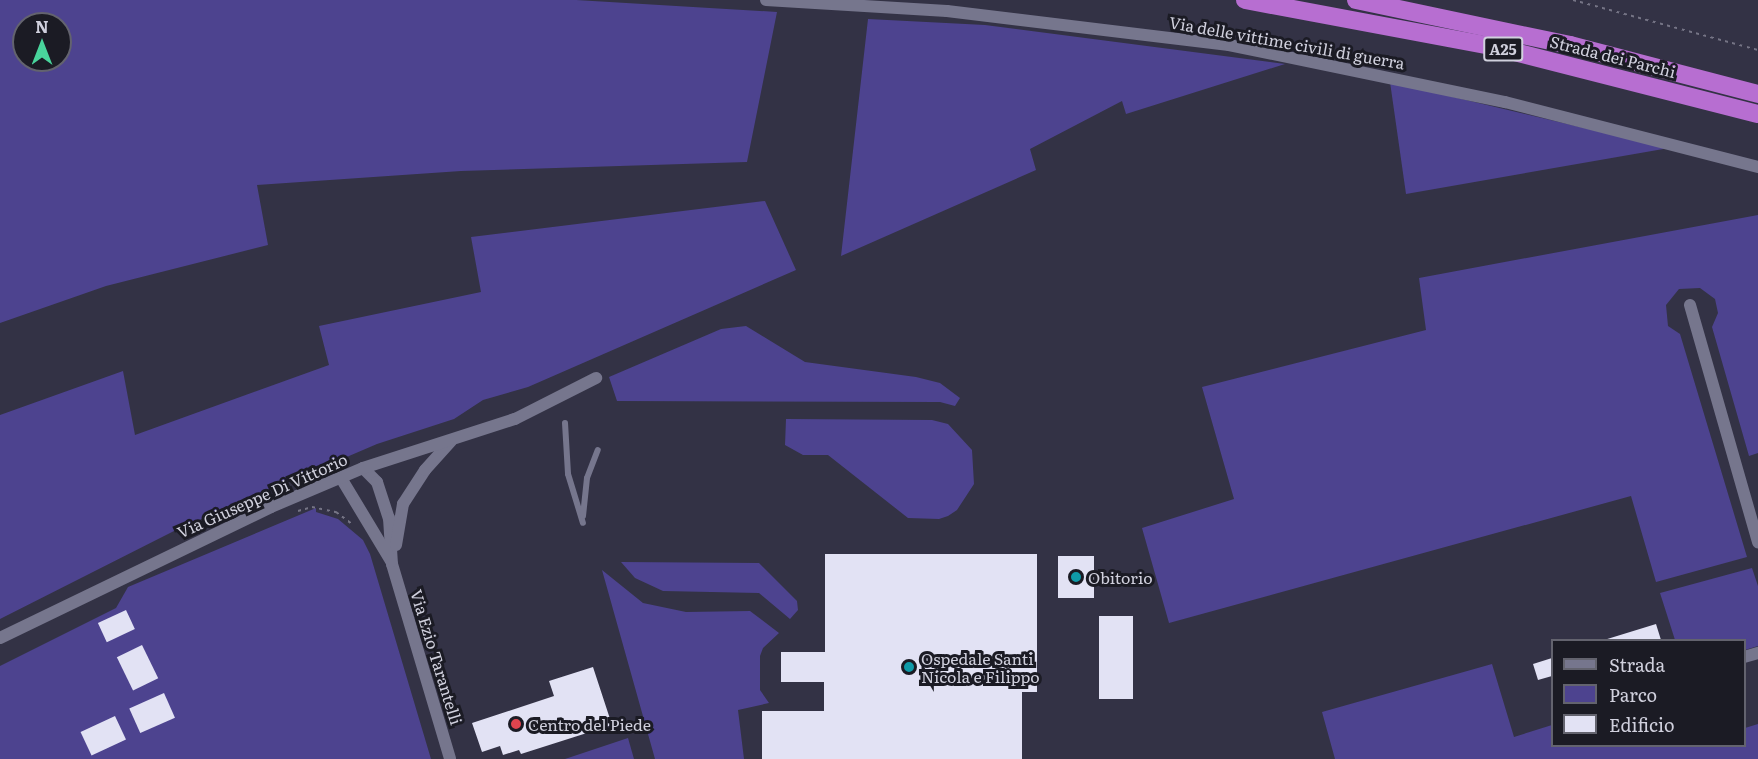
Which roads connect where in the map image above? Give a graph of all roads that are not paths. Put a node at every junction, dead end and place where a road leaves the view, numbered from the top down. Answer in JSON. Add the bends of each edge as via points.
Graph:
{"nodes":[{"id":1,"x":766,"y":0,"type":"edge"},
{"id":2,"x":1245,"y":0,"type":"edge"},
{"id":3,"x":1356,"y":0,"type":"edge"},
{"id":4,"x":1758,"y":94,"type":"edge"},
{"id":5,"x":1758,"y":114,"type":"edge"},
{"id":6,"x":1758,"y":167,"type":"edge"},
{"id":7,"x":1690,"y":304,"type":"dead end"},
{"id":8,"x":596,"y":378,"type":"dead end"},
{"id":9,"x":565,"y":423,"type":"dead end"},
{"id":10,"x":452,"y":439,"type":"junction"},
{"id":11,"x":598,"y":450,"type":"dead end"},
{"id":12,"x":363,"y":468,"type":"junction"},
{"id":13,"x":340,"y":478,"type":"junction"},
{"id":14,"x":1758,"y":542,"type":"edge"},
{"id":15,"x":392,"y":564,"type":"junction"},
{"id":16,"x":0,"y":638,"type":"edge"},
{"id":17,"x":450,"y":759,"type":"edge"}],
"edges":[{"from":1,"to":6,"type":"street","name":"Via delle vittime civili di guerra","via":[[947,11],[1229,45],[1505,102]]},
{"from":2,"to":5,"type":"highway","name":"Strada dei Parchi","number":"A25","via":[[1495,47]]},
{"from":3,"to":4,"type":"highway","name":"Strada dei Parchi","number":"A25","via":[[1570,45]]},
{"from":7,"to":14,"type":"street"},
{"from":8,"to":10,"type":"street","name":"Via Giuseppe Di Vittorio","via":[[547,406]]},
{"from":9,"to":11,"type":"lane","via":[[568,474],[583,523],[587,478]]},
{"from":10,"to":12,"type":"street","name":"Via Giuseppe Di Vittorio"},
{"from":10,"to":15,"type":"street","via":[[403,504]]},
{"from":12,"to":13,"type":"street","name":"Via Giuseppe Di Vittorio"},
{"from":12,"to":15,"type":"street","via":[[377,482],[388,518]]},
{"from":13,"to":15,"type":"street"},
{"from":13,"to":16,"type":"street","name":"Via Giuseppe Di Vittorio","via":[[113,580]]},
{"from":15,"to":17,"type":"street","name":"Via Ezio Tarantelli"}]}
